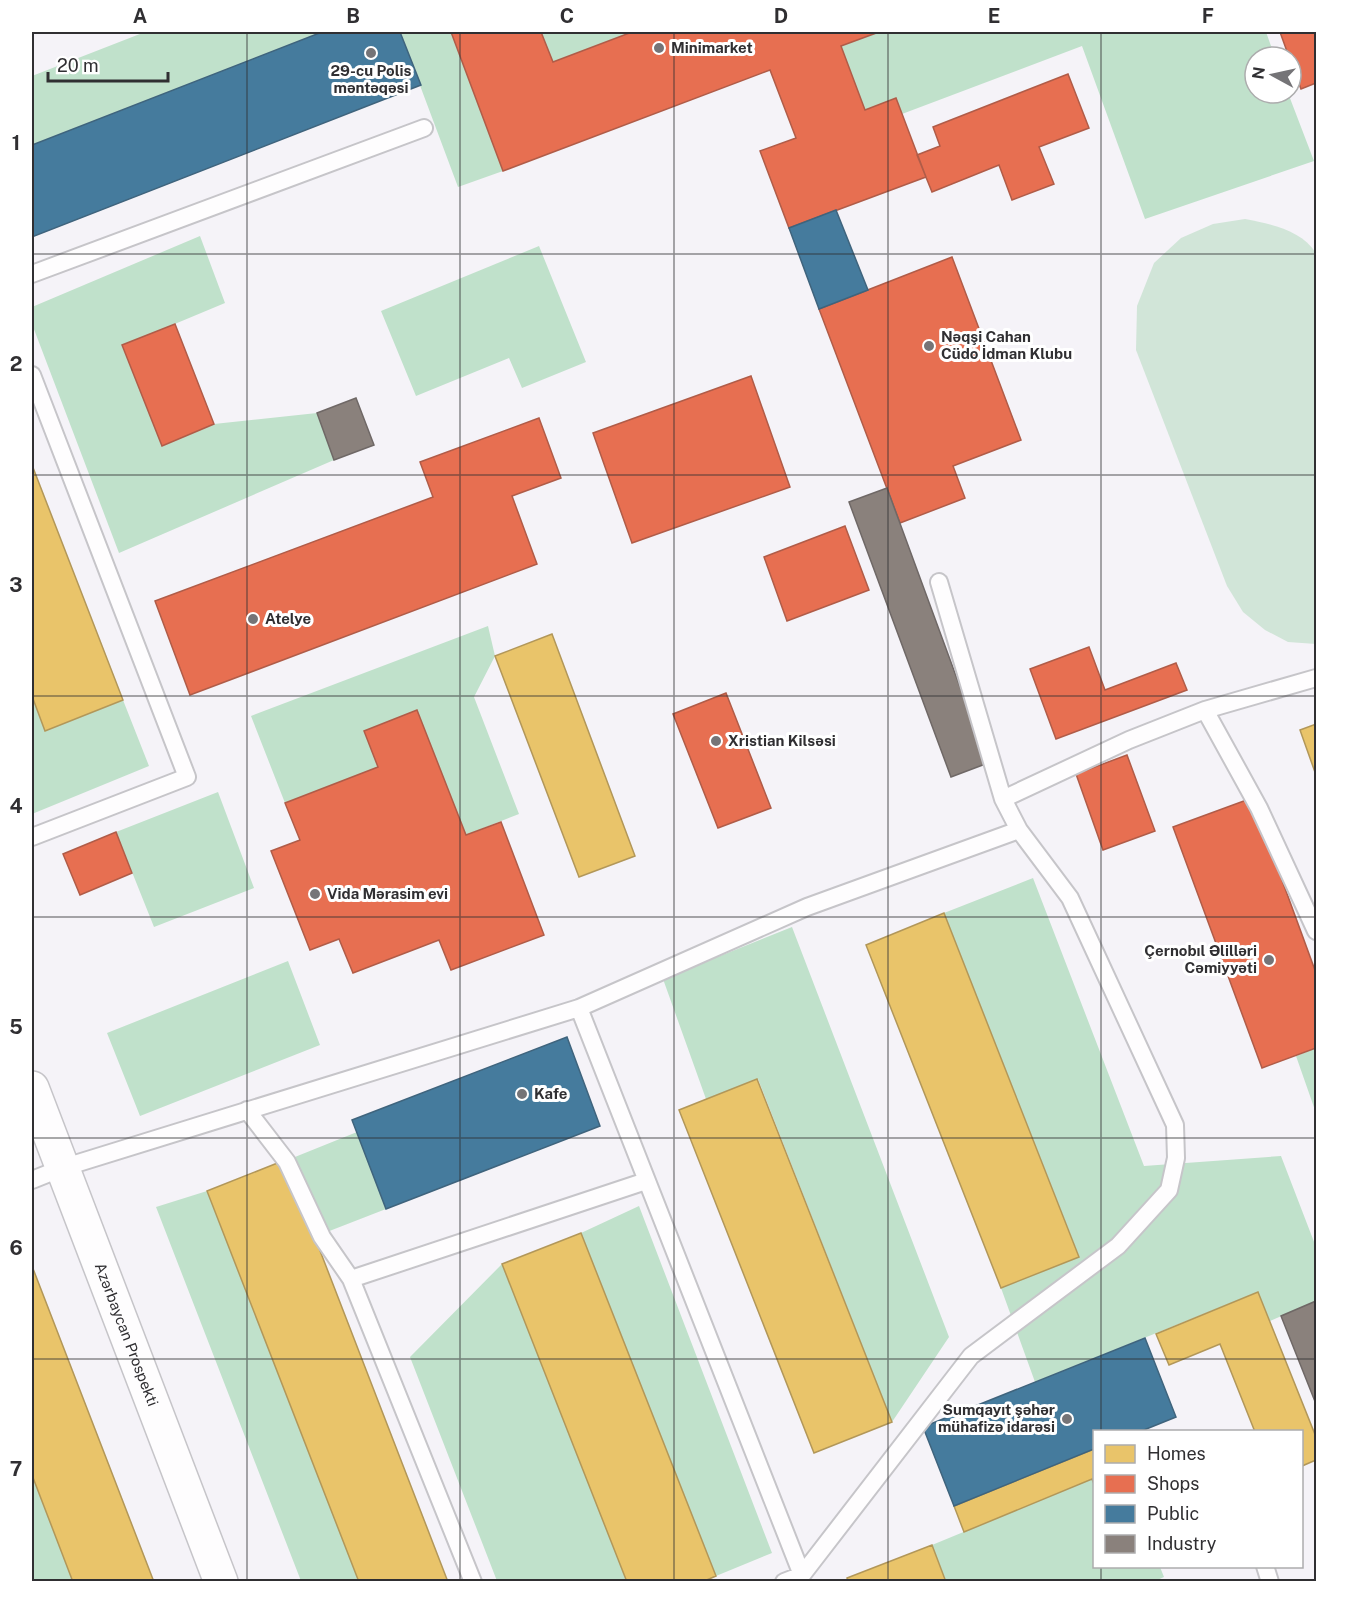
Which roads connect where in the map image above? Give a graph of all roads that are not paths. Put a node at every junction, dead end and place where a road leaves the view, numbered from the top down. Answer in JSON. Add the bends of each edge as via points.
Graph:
{"nodes":[{"id":1,"x":424,"y":128,"type":"dead end"},
{"id":2,"x":32,"y":274,"type":"edge"},
{"id":3,"x":32,"y":375,"type":"edge"},
{"id":4,"x":939,"y":582,"type":"dead end"},
{"id":5,"x":1317,"y":678,"type":"edge"},
{"id":6,"x":1205,"y":710,"type":"junction"},
{"id":7,"x":1003,"y":799,"type":"junction"},
{"id":8,"x":1019,"y":830,"type":"junction"},
{"id":9,"x":32,"y":837,"type":"edge"},
{"id":10,"x":1317,"y":931,"type":"edge"},
{"id":11,"x":579,"y":1008,"type":"junction"},
{"id":12,"x":32,"y":1088,"type":"edge"},
{"id":13,"x":248,"y":1110,"type":"junction"},
{"id":14,"x":62,"y":1168,"type":"junction"},
{"id":15,"x":32,"y":1180,"type":"edge"},
{"id":16,"x":646,"y":1181,"type":"junction"},
{"id":17,"x":351,"y":1279,"type":"junction"},
{"id":18,"x":802,"y":1575,"type":"junction"},
{"id":19,"x":221,"y":1581,"type":"edge"},
{"id":20,"x":473,"y":1581,"type":"edge"},
{"id":21,"x":784,"y":1581,"type":"edge"}],
"edges":[{"from":1,"to":2,"type":"lane"},
{"from":3,"to":9,"type":"lane","via":[[187,777]]},
{"from":4,"to":7,"type":"lane"},
{"from":5,"to":6,"type":"lane"},
{"from":6,"to":7,"type":"lane","via":[[1129,740]]},
{"from":6,"to":10,"type":"lane","via":[[1259,808]]},
{"from":7,"to":8,"type":"lane"},
{"from":8,"to":11,"type":"lane","via":[[807,907]]},
{"from":8,"to":18,"type":"lane","via":[[1070,898],[1174,1125],[1176,1158],[1169,1190],[1119,1246],[971,1356]]},
{"from":11,"to":13,"type":"lane"},
{"from":11,"to":16,"type":"lane"},
{"from":12,"to":14,"type":"street","name":"Azərbaycan Prospekti"},
{"from":13,"to":14,"type":"lane"},
{"from":13,"to":17,"type":"lane","via":[[287,1162],[322,1237]]},
{"from":14,"to":15,"type":"lane"},
{"from":14,"to":19,"type":"street","name":"Azərbaycan Prospekti"},
{"from":16,"to":17,"type":"lane"},
{"from":16,"to":18,"type":"lane"},
{"from":17,"to":20,"type":"lane"},
{"from":18,"to":21,"type":"lane"}]}
